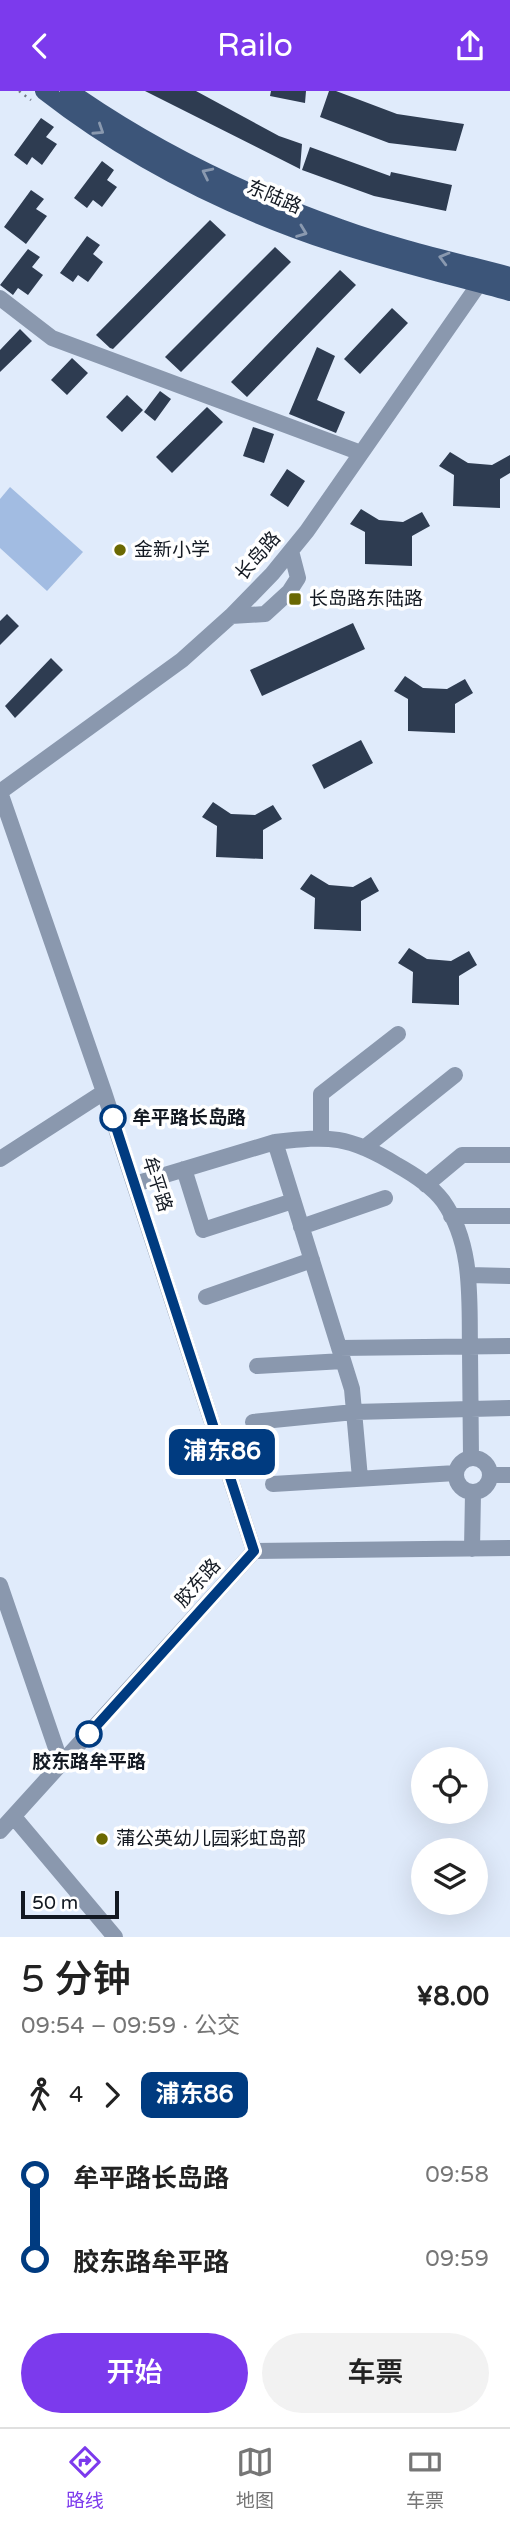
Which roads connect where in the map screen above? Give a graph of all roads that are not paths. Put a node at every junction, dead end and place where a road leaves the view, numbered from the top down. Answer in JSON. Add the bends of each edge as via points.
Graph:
{"nodes":[{"id":1,"x":44,"y":91,"type":"edge"},
{"id":2,"x":69,"y":91,"type":"edge"},
{"id":3,"x":510,"y":276,"type":"edge"},
{"id":4,"x":478,"y":284,"type":"junction"},
{"id":5,"x":510,"y":292,"type":"edge"},
{"id":6,"x":0,"y":298,"type":"edge"},
{"id":7,"x":361,"y":453,"type":"junction"},
{"id":8,"x":291,"y":551,"type":"junction"},
{"id":9,"x":231,"y":616,"type":"junction"},
{"id":10,"x":0,"y":792,"type":"edge"},
{"id":11,"x":398,"y":1034,"type":"dead end"},
{"id":12,"x":455,"y":1075,"type":"dead end"},
{"id":13,"x":104,"y":1092,"type":"junction"},
{"id":14,"x":321,"y":1137,"type":"junction"},
{"id":15,"x":275,"y":1142,"type":"junction"},
{"id":16,"x":364,"y":1148,"type":"junction"},
{"id":17,"x":510,"y":1156,"type":"edge"},
{"id":18,"x":0,"y":1159,"type":"edge"},
{"id":19,"x":184,"y":1169,"type":"junction"},
{"id":20,"x":135,"y":1184,"type":"junction"},
{"id":21,"x":426,"y":1185,"type":"junction"},
{"id":22,"x":385,"y":1198,"type":"dead end"},
{"id":23,"x":293,"y":1201,"type":"junction"},
{"id":24,"x":451,"y":1216,"type":"junction"},
{"id":25,"x":510,"y":1216,"type":"edge"},
{"id":26,"x":301,"y":1227,"type":"junction"},
{"id":27,"x":312,"y":1260,"type":"junction"},
{"id":28,"x":469,"y":1275,"type":"junction"},
{"id":29,"x":510,"y":1276,"type":"edge"},
{"id":30,"x":206,"y":1297,"type":"dead end"},
{"id":31,"x":470,"y":1346,"type":"junction"},
{"id":32,"x":510,"y":1346,"type":"edge"},
{"id":33,"x":341,"y":1354,"type":"junction"},
{"id":34,"x":257,"y":1366,"type":"dead end"},
{"id":35,"x":510,"y":1408,"type":"edge"},
{"id":36,"x":471,"y":1409,"type":"junction"},
{"id":37,"x":354,"y":1412,"type":"junction"},
{"id":38,"x":253,"y":1422,"type":"dead end"},
{"id":39,"x":471,"y":1458,"type":"junction"},
{"id":40,"x":456,"y":1473,"type":"junction"},
{"id":41,"x":490,"y":1475,"type":"junction"},
{"id":42,"x":510,"y":1475,"type":"edge"},
{"id":43,"x":360,"y":1478,"type":"junction"},
{"id":44,"x":273,"y":1484,"type":"dead end"},
{"id":45,"x":473,"y":1493,"type":"junction"},
{"id":46,"x":510,"y":1548,"type":"edge"},
{"id":47,"x":472,"y":1549,"type":"junction"},
{"id":48,"x":254,"y":1551,"type":"junction"},
{"id":49,"x":0,"y":1585,"type":"edge"},
{"id":50,"x":61,"y":1763,"type":"junction"},
{"id":51,"x":14,"y":1817,"type":"junction"},
{"id":52,"x":0,"y":1831,"type":"edge"},
{"id":53,"x":115,"y":1937,"type":"edge"}],
"edges":[{"from":1,"to":4,"type":"main road","name":"东陆路","one_way":true,"via":[[128,149],[230,202],[335,244]]},
{"from":3,"to":2,"type":"main road","name":"东陆路","one_way":true,"via":[[373,239],[272,203],[160,149]]},
{"from":4,"to":5,"type":"main road","name":"东陆路"},
{"from":4,"to":7,"type":"street","name":"长岛路"},
{"from":6,"to":7,"type":"street","via":[[52,338]]},
{"from":7,"to":8,"type":"street","name":"长岛路"},
{"from":8,"to":9,"type":"street","name":"长岛路"},
{"from":8,"to":9,"type":"street","via":[[298,578],[289,592],[265,614]]},
{"from":9,"to":10,"type":"street","name":"长岛路","via":[[172,667]]},
{"from":10,"to":13,"type":"street","name":"牟平路"},
{"from":11,"to":14,"type":"street","via":[[321,1094]]},
{"from":12,"to":16,"type":"street"},
{"from":13,"to":18,"type":"street"},
{"from":13,"to":20,"type":"street","name":"牟平路"},
{"from":14,"to":15,"type":"street"},
{"from":14,"to":16,"type":"street"},
{"from":15,"to":19,"type":"street"},
{"from":15,"to":23,"type":"street"},
{"from":16,"to":21,"type":"street"},
{"from":17,"to":21,"type":"street","via":[[462,1155]]},
{"from":19,"to":20,"type":"street"},
{"from":19,"to":23,"type":"street","via":[[203,1230]]},
{"from":20,"to":48,"type":"street","name":"牟平路"},
{"from":21,"to":24,"type":"street"},
{"from":22,"to":26,"type":"street"},
{"from":23,"to":26,"type":"street"},
{"from":24,"to":25,"type":"street"},
{"from":24,"to":28,"type":"street"},
{"from":26,"to":27,"type":"street"},
{"from":27,"to":30,"type":"street"},
{"from":27,"to":33,"type":"street"},
{"from":28,"to":29,"type":"street"},
{"from":28,"to":31,"type":"street"},
{"from":31,"to":32,"type":"street"},
{"from":31,"to":33,"type":"street"},
{"from":31,"to":36,"type":"street"},
{"from":33,"to":34,"type":"street"},
{"from":33,"to":37,"type":"street"},
{"from":35,"to":36,"type":"street"},
{"from":36,"to":37,"type":"street"},
{"from":36,"to":39,"type":"street"},
{"from":37,"to":38,"type":"street"},
{"from":37,"to":43,"type":"street"},
{"from":39,"to":40,"type":"street","via":[[461,1463]]},
{"from":39,"to":41,"type":"street","via":[[482,1461]]},
{"from":40,"to":43,"type":"street"},
{"from":40,"to":45,"type":"street","via":[[462,1489]]},
{"from":41,"to":42,"type":"street"},
{"from":41,"to":45,"type":"street","via":[[483,1489]]},
{"from":43,"to":44,"type":"street"},
{"from":45,"to":47,"type":"street"},
{"from":46,"to":47,"type":"street"},
{"from":47,"to":48,"type":"street"},
{"from":48,"to":50,"type":"street","name":"胶东路"},
{"from":49,"to":50,"type":"street"},
{"from":50,"to":51,"type":"street","name":"胶东路"},
{"from":51,"to":52,"type":"street","name":"胶东路"},
{"from":51,"to":53,"type":"street"}]}
